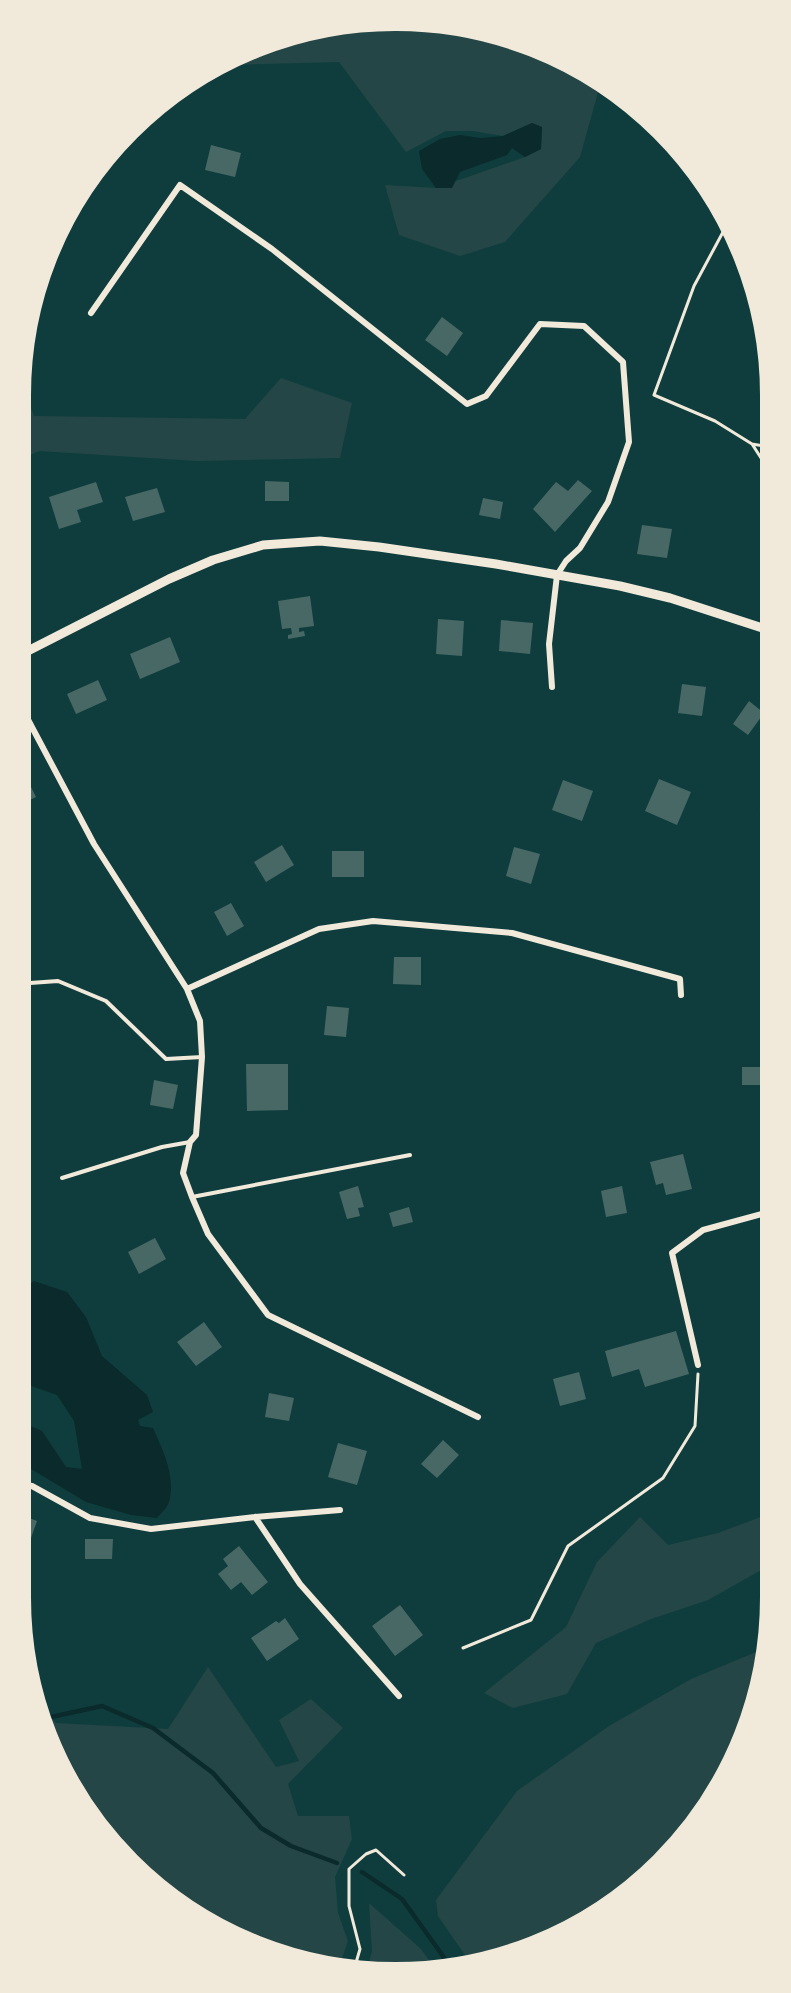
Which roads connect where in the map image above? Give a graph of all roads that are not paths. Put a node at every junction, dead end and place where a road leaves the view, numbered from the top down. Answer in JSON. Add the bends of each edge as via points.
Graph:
{"nodes":[{"id":1,"x":91,"y":314,"type":"dead end"},
{"id":2,"x":557,"y":575,"type":"junction"},
{"id":3,"x":764,"y":628,"type":"edge"},
{"id":4,"x":27,"y":651,"type":"edge"},
{"id":5,"x":552,"y":687,"type":"dead end"},
{"id":6,"x":27,"y":718,"type":"edge"},
{"id":7,"x":27,"y":983,"type":"edge"},
{"id":8,"x":187,"y":989,"type":"junction"},
{"id":9,"x":681,"y":995,"type":"dead end"},
{"id":10,"x":202,"y":1057,"type":"junction"},
{"id":11,"x":190,"y":1142,"type":"junction"},
{"id":12,"x":410,"y":1155,"type":"dead end"},
{"id":13,"x":62,"y":1178,"type":"dead end"},
{"id":14,"x":192,"y":1197,"type":"junction"},
{"id":15,"x":764,"y":1214,"type":"edge"},
{"id":16,"x":698,"y":1365,"type":"road end"},
{"id":17,"x":478,"y":1417,"type":"dead end"},
{"id":18,"x":27,"y":1485,"type":"edge"},
{"id":19,"x":340,"y":1510,"type":"dead end"},
{"id":20,"x":255,"y":1517,"type":"junction"},
{"id":21,"x":399,"y":1696,"type":"dead end"}],
"edges":[{"from":1,"to":2,"type":"street","via":[[180,185],[272,249],[467,404],[486,396],[540,324],[584,326],[623,362],[630,442],[608,502],[580,548]]},
{"from":2,"to":3,"type":"street","via":[[670,598]]},
{"from":2,"to":4,"type":"street","via":[[367,545],[320,541],[263,545],[213,560],[170,579]]},
{"from":2,"to":5,"type":"street","via":[[549,644]]},
{"from":6,"to":8,"type":"street","via":[[94,844]]},
{"from":7,"to":10,"type":"lane","via":[[58,981],[106,1001],[166,1059]]},
{"from":8,"to":9,"type":"street","via":[[319,929],[373,921],[512,933],[680,979]]},
{"from":8,"to":10,"type":"street","via":[[200,1021]]},
{"from":10,"to":11,"type":"street","via":[[196,1135]]},
{"from":11,"to":13,"type":"lane"},
{"from":11,"to":14,"type":"street","via":[[183,1173]]},
{"from":12,"to":14,"type":"lane"},
{"from":14,"to":17,"type":"street","via":[[208,1234],[268,1315]]},
{"from":15,"to":16,"type":"street","via":[[703,1230],[672,1253]]},
{"from":18,"to":20,"type":"street","via":[[90,1518],[151,1529]]},
{"from":19,"to":20,"type":"street"},
{"from":20,"to":21,"type":"street","via":[[300,1584]]}]}
